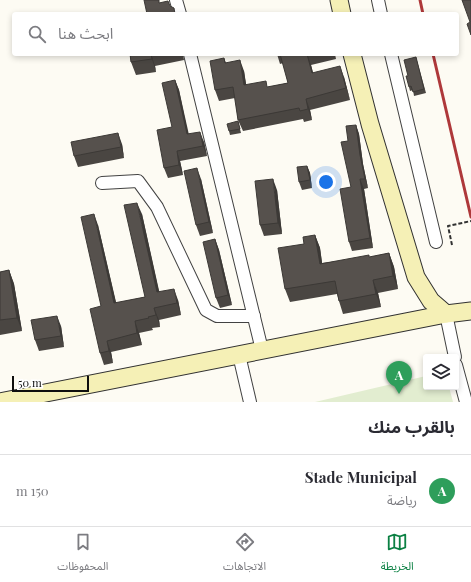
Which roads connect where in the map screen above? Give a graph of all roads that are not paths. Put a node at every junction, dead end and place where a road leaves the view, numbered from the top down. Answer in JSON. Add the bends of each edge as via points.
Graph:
{"nodes":[{"id":1,"x":176,"y":0,"type":"edge"},
{"id":2,"x":339,"y":0,"type":"edge"},
{"id":3,"x":378,"y":0,"type":"edge"},
{"id":4,"x":179,"y":12,"type":"edge"},
{"id":5,"x":342,"y":12,"type":"edge"},
{"id":6,"x":381,"y":12,"type":"edge"},
{"id":7,"x":190,"y":56,"type":"edge"},
{"id":8,"x":353,"y":56,"type":"edge"},
{"id":9,"x":391,"y":56,"type":"edge"},
{"id":10,"x":102,"y":183,"type":"dead end"},
{"id":11,"x":436,"y":242,"type":"dead end"},
{"id":12,"x":471,"y":311,"type":"edge"},
{"id":13,"x":446,"y":314,"type":"junction"},
{"id":14,"x":254,"y":316,"type":"junction"},
{"id":15,"x":262,"y":350,"type":"junction"},
{"id":16,"x":454,"y":354,"type":"edge"},
{"id":17,"x":239,"y":355,"type":"junction"},
{"id":18,"x":459,"y":376,"type":"edge"},
{"id":19,"x":1,"y":402,"type":"edge"},
{"id":20,"x":250,"y":402,"type":"edge"},
{"id":21,"x":466,"y":402,"type":"edge"}],
"edges":[{"from":1,"to":4,"type":"street"},
{"from":2,"to":5,"type":"main road"},
{"from":3,"to":6,"type":"street"},
{"from":7,"to":14,"type":"street"},
{"from":8,"to":13,"type":"main road","via":[[370,124],[416,276],[431,301]]},
{"from":9,"to":11,"type":"street"},
{"from":10,"to":14,"type":"street","via":[[138,181],[157,207],[206,310],[217,316]]},
{"from":12,"to":13,"type":"main road"},
{"from":13,"to":15,"type":"main road"},
{"from":13,"to":16,"type":"street"},
{"from":14,"to":15,"type":"street"},
{"from":15,"to":17,"type":"main road"},
{"from":17,"to":19,"type":"main road"},
{"from":17,"to":20,"type":"street"},
{"from":18,"to":21,"type":"street"}]}
